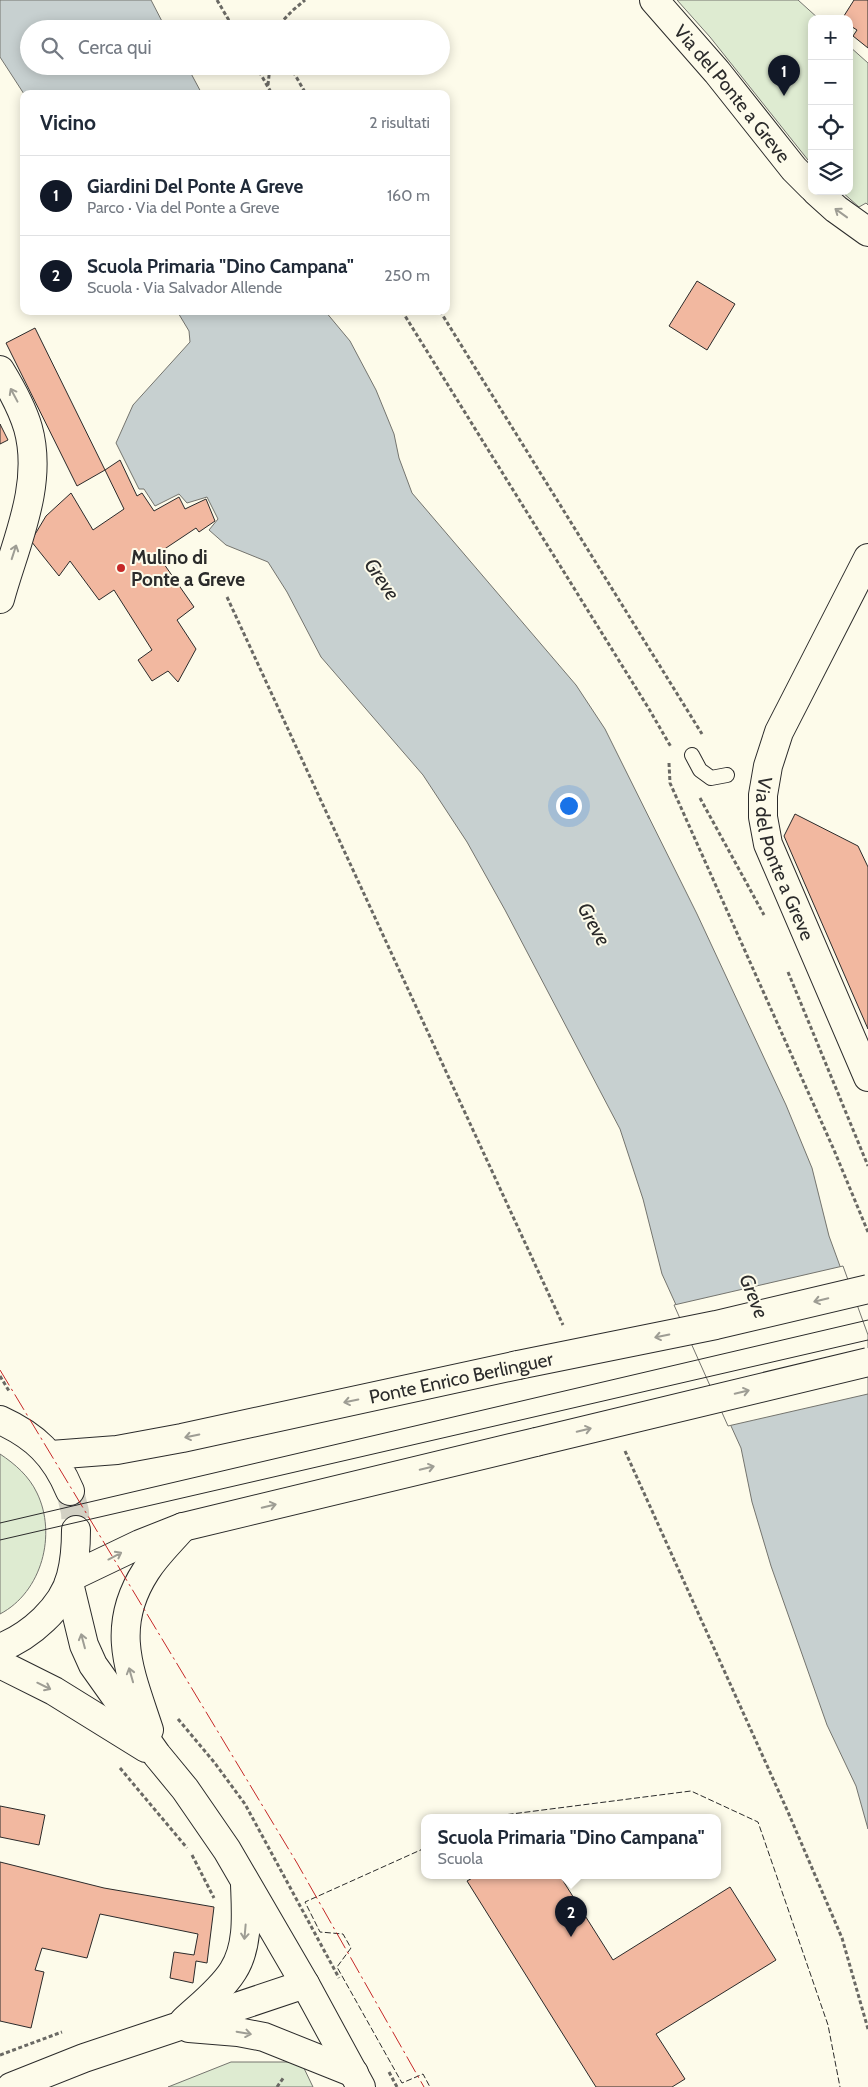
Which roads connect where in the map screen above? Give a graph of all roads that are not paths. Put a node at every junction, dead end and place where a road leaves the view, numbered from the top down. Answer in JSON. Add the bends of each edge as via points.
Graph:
{"nodes":[{"id":1,"x":654,"y":0,"type":"edge"},
{"id":2,"x":808,"y":183,"type":"edge"},
{"id":3,"x":820,"y":195,"type":"edge"},
{"id":4,"x":868,"y":232,"type":"edge"},
{"id":5,"x":0,"y":370,"type":"edge"},
{"id":6,"x":868,"y":558,"type":"edge"},
{"id":7,"x":0,"y":598,"type":"edge"},
{"id":8,"x":692,"y":755,"type":"dead end"},
{"id":9,"x":728,"y":775,"type":"road end"},
{"id":10,"x":868,"y":1077,"type":"edge"},
{"id":11,"x":868,"y":1289,"type":"edge"},
{"id":12,"x":868,"y":1362,"type":"edge"},
{"id":13,"x":0,"y":1420,"type":"edge"},
{"id":14,"x":51,"y":1455,"type":"junction"},
{"id":15,"x":70,"y":1491,"type":"tunnel mouth"},
{"id":16,"x":182,"y":1527,"type":"junction"},
{"id":17,"x":76,"y":1530,"type":"tunnel mouth"},
{"id":18,"x":70,"y":1580,"type":"junction"},
{"id":19,"x":0,"y":1648,"type":"edge"},
{"id":20,"x":0,"y":1664,"type":"edge"},
{"id":21,"x":157,"y":1755,"type":"junction"},
{"id":22,"x":244,"y":1883,"type":"junction"},
{"id":23,"x":305,"y":1984,"type":"junction"},
{"id":24,"x":178,"y":2027,"type":"junction"},
{"id":25,"x":358,"y":2080,"type":"edge"},
{"id":26,"x":11,"y":2087,"type":"edge"}],
"edges":[{"from":1,"to":2,"type":"street","name":"Via del Ponte a Greve"},
{"from":4,"to":3,"type":"street","one_way":true},
{"from":7,"to":5,"type":"street","one_way":true,"via":[[26,512],[33,466],[24,416]]},
{"from":6,"to":10,"type":"street","name":"Via del Ponte a Greve","via":[[779,732],[768,766],[763,817],[768,844]]},
{"from":8,"to":9,"type":"lane","via":[[700,770],[712,778]]},
{"from":11,"to":14,"type":"street","name":"Ponte Enrico Berlinguer","one_way":true,"bridge":true,"via":[[716,1325],[182,1438],[117,1450]]},
{"from":16,"to":12,"type":"street","one_way":true,"bridge":true},
{"from":13,"to":14,"type":"street","via":[[27,1434]]},
{"from":14,"to":15,"type":"street"},
{"from":18,"to":16,"type":"street","one_way":true,"via":[[140,1544]]},
{"from":21,"to":16,"type":"street","one_way":true,"via":[[130,1675],[125,1629],[132,1600],[142,1578]]},
{"from":17,"to":18,"type":"street"},
{"from":18,"to":19,"type":"street","via":[[61,1598],[40,1623]]},
{"from":21,"to":18,"type":"street","one_way":true,"via":[[88,1656]]},
{"from":20,"to":21,"type":"street","one_way":true,"via":[[54,1691]]},
{"from":21,"to":22,"type":"street","via":[[206,1818]]},
{"from":22,"to":23,"type":"street"},
{"from":22,"to":24,"type":"street","one_way":true,"via":[[245,1933],[240,1958],[226,1980]]},
{"from":23,"to":24,"type":"street"},
{"from":23,"to":25,"type":"street"},
{"from":24,"to":25,"type":"street","one_way":true,"via":[[264,2037]]},
{"from":24,"to":26,"type":"street","via":[[84,2058]]}]}
